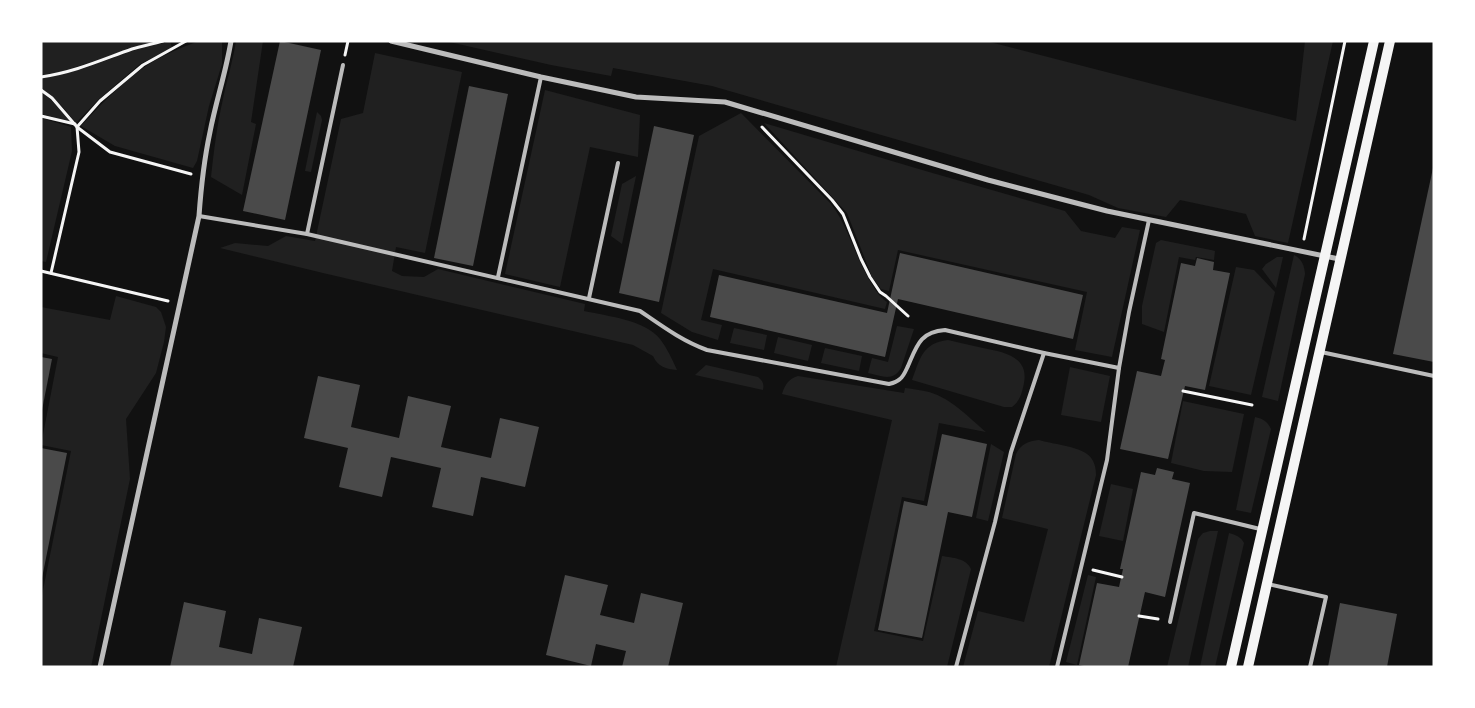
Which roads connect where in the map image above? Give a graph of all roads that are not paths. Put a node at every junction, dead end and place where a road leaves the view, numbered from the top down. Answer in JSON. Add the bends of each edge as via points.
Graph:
{"nodes":[{"id":1,"x":231,"y":41,"type":"edge"},
{"id":2,"x":391,"y":41,"type":"edge"},
{"id":3,"x":1374,"y":41,"type":"edge"},
{"id":4,"x":1390,"y":41,"type":"edge"},
{"id":5,"x":343,"y":65,"type":"dead end"},
{"id":6,"x":541,"y":76,"type":"junction"},
{"id":7,"x":618,"y":163,"type":"dead end"},
{"id":8,"x":199,"y":216,"type":"junction"},
{"id":9,"x":1149,"y":220,"type":"junction"},
{"id":10,"x":307,"y":234,"type":"junction"},
{"id":11,"x":1324,"y":257,"type":"junction"},
{"id":12,"x":1339,"y":259,"type":"junction"},
{"id":13,"x":498,"y":277,"type":"junction"},
{"id":14,"x":590,"y":298,"type":"junction"},
{"id":15,"x":1318,"y":351,"type":"junction"},
{"id":16,"x":1044,"y":353,"type":"junction"},
{"id":17,"x":1119,"y":368,"type":"junction"},
{"id":18,"x":1434,"y":376,"type":"edge"},
{"id":19,"x":1263,"y":529,"type":"junction"},
{"id":20,"x":1266,"y":584,"type":"junction"},
{"id":21,"x":1170,"y":622,"type":"road end"},
{"id":22,"x":100,"y":667,"type":"edge"},
{"id":23,"x":956,"y":667,"type":"edge"},
{"id":24,"x":1056,"y":667,"type":"edge"},
{"id":25,"x":1232,"y":667,"type":"edge"},
{"id":26,"x":1248,"y":667,"type":"edge"},
{"id":27,"x":1310,"y":667,"type":"edge"}],
"edges":[{"from":1,"to":8,"type":"street","via":[[210,133]]},
{"from":2,"to":6,"type":"street"},
{"from":3,"to":11,"type":"main road"},
{"from":4,"to":12,"type":"main road"},
{"from":5,"to":10,"type":"lane"},
{"from":6,"to":9,"type":"street","via":[[636,97],[725,102],[988,180]]},
{"from":6,"to":13,"type":"lane"},
{"from":7,"to":14,"type":"lane"},
{"from":8,"to":10,"type":"lane"},
{"from":8,"to":22,"type":"street"},
{"from":9,"to":11,"type":"street"},
{"from":9,"to":17,"type":"lane"},
{"from":10,"to":13,"type":"lane"},
{"from":11,"to":12,"type":"street"},
{"from":11,"to":19,"type":"main road"},
{"from":12,"to":15,"type":"main road"},
{"from":13,"to":14,"type":"lane"},
{"from":14,"to":16,"type":"lane","via":[[640,311],[674,335],[707,350],[889,384],[902,378],[917,345],[934,331],[945,330]]},
{"from":15,"to":18,"type":"lane"},
{"from":15,"to":20,"type":"main road"},
{"from":16,"to":17,"type":"lane"},
{"from":16,"to":23,"type":"lane","via":[[1011,452]]},
{"from":17,"to":24,"type":"lane","via":[[1107,460]]},
{"from":19,"to":21,"type":"lane","via":[[1194,513]]},
{"from":19,"to":25,"type":"main road"},
{"from":20,"to":26,"type":"main road"},
{"from":20,"to":27,"type":"lane","via":[[1326,597]]}]}
